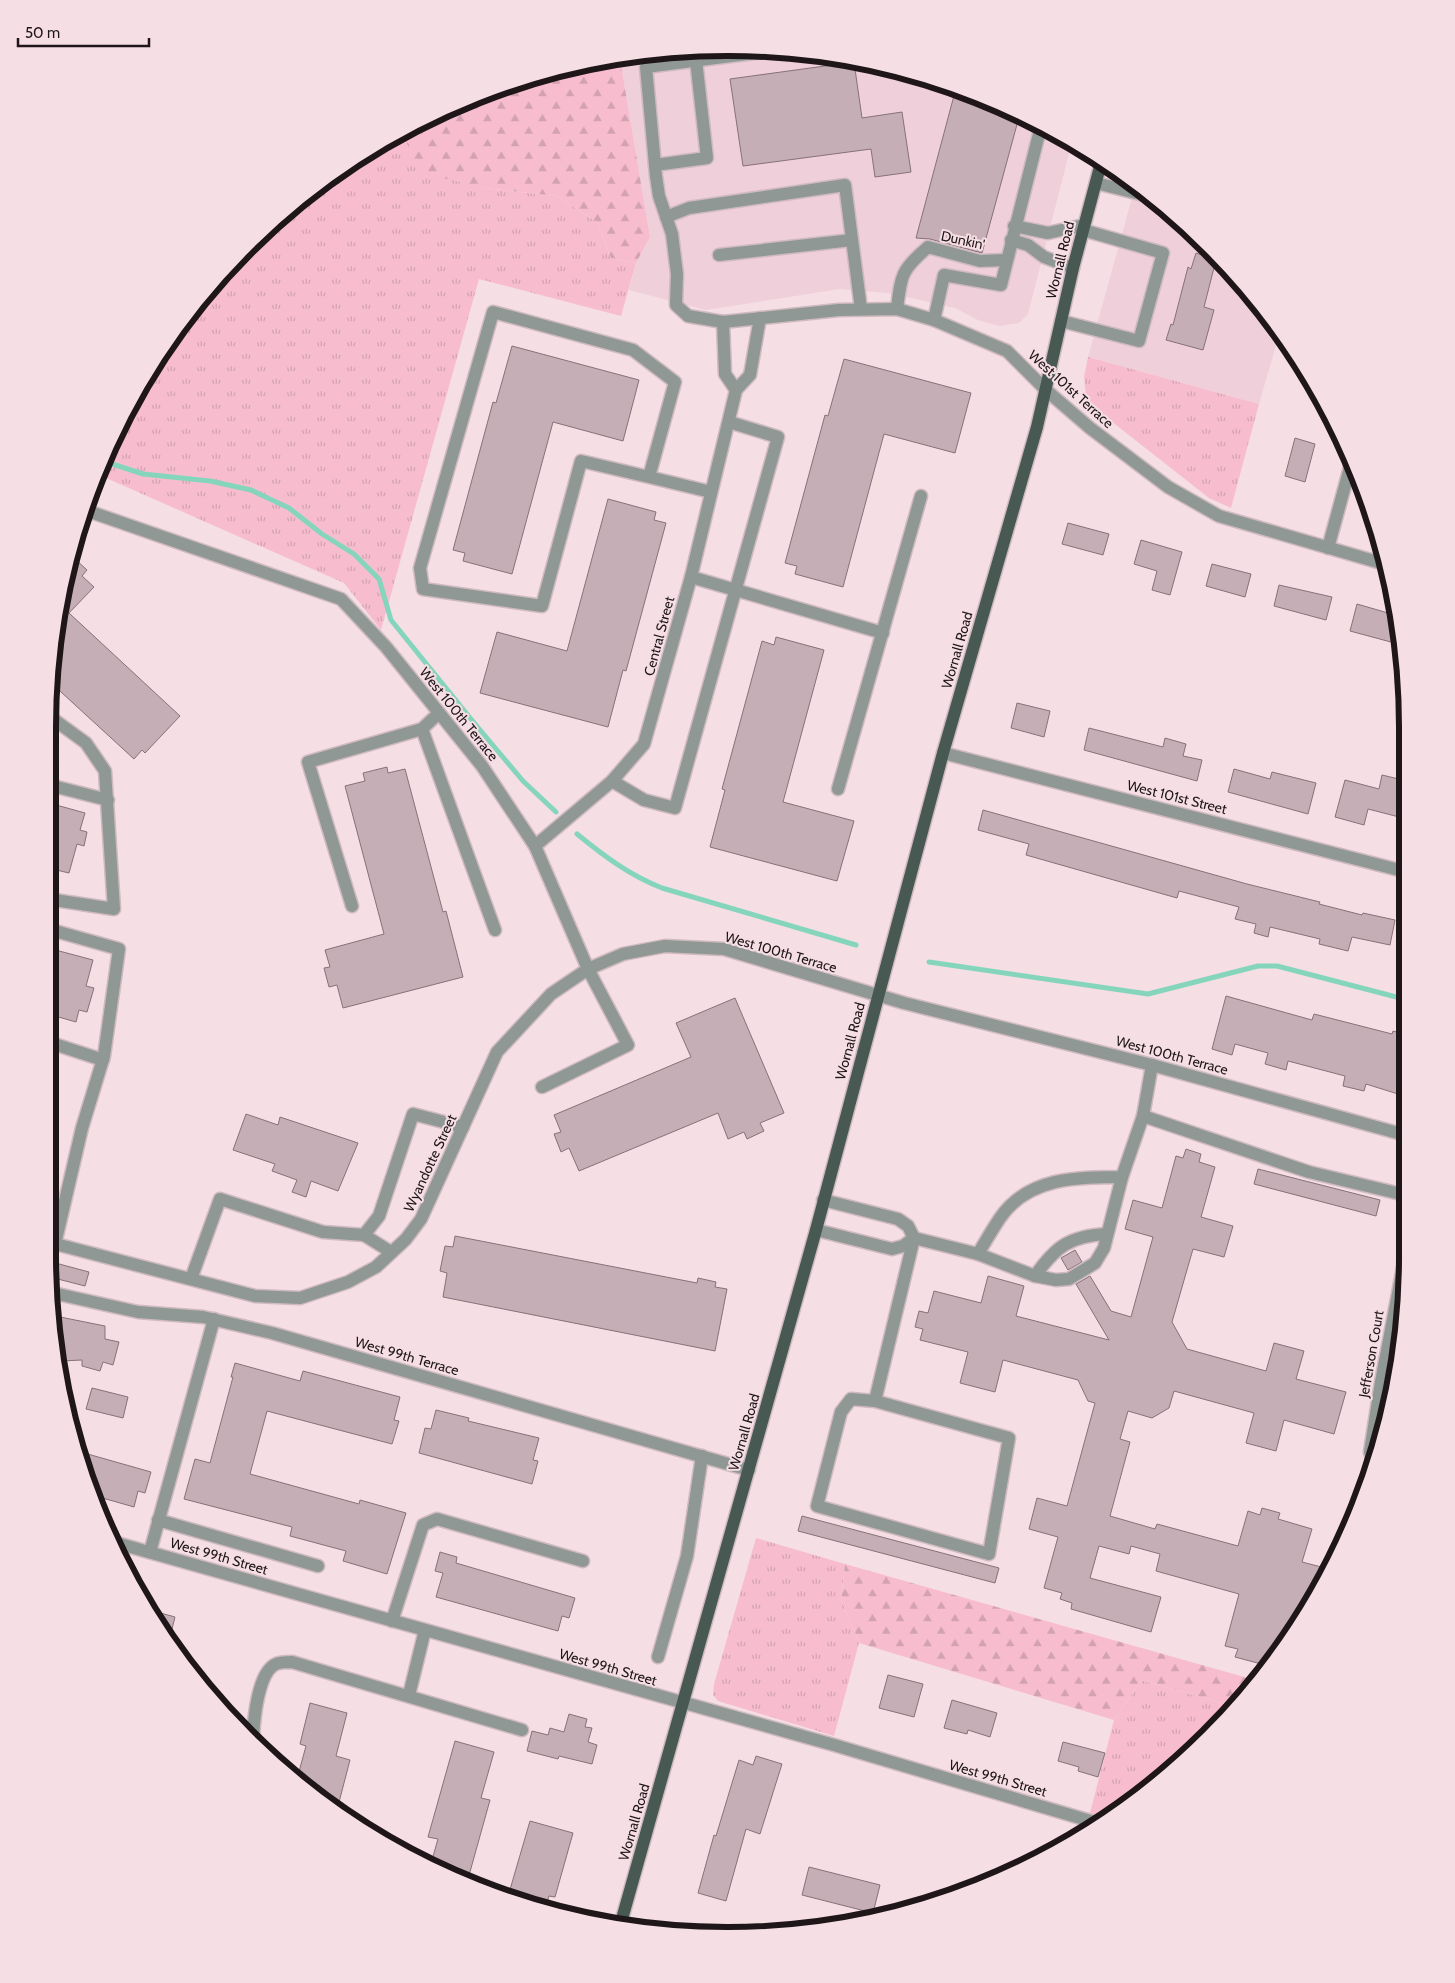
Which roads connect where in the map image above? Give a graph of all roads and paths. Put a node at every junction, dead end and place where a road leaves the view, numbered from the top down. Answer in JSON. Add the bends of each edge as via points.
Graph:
{"nodes":[{"id":1,"x":729,"y":56,"type":"edge"},
{"id":2,"x":696,"y":60,"type":"junction"},
{"id":3,"x":1039,"y":133,"type":"edge"},
{"id":4,"x":655,"y":166,"type":"junction"},
{"id":5,"x":1100,"y":169,"type":"edge"},
{"id":6,"x":1096,"y":182,"type":"junction"},
{"id":7,"x":1131,"y":191,"type":"edge"},
{"id":8,"x":666,"y":216,"type":"junction"},
{"id":9,"x":1014,"y":226,"type":"junction"},
{"id":10,"x":1084,"y":228,"type":"junction"},
{"id":11,"x":852,"y":240,"type":"junction"},
{"id":12,"x":1011,"y":240,"type":"junction"},
{"id":13,"x":719,"y":255,"type":"dead end"},
{"id":14,"x":1006,"y":260,"type":"junction"},
{"id":15,"x":1073,"y":268,"type":"junction"},
{"id":16,"x":897,"y":309,"type":"junction"},
{"id":17,"x":861,"y":310,"type":"junction"},
{"id":18,"x":760,"y":318,"type":"junction"},
{"id":19,"x":934,"y":320,"type":"junction"},
{"id":20,"x":1061,"y":321,"type":"junction"},
{"id":21,"x":723,"y":322,"type":"junction"},
{"id":22,"x":736,"y":390,"type":"junction"},
{"id":23,"x":1046,"y":390,"type":"junction"},
{"id":24,"x":729,"y":422,"type":"junction"},
{"id":25,"x":1349,"y":473,"type":"edge"},
{"id":26,"x":649,"y":477,"type":"junction"},
{"id":27,"x":711,"y":492,"type":"junction"},
{"id":28,"x":921,"y":496,"type":"dead end"},
{"id":29,"x":92,"y":512,"type":"edge"},
{"id":30,"x":1328,"y":548,"type":"junction"},
{"id":31,"x":1378,"y":562,"type":"edge"},
{"id":32,"x":690,"y":577,"type":"junction"},
{"id":33,"x":736,"y":589,"type":"junction"},
{"id":34,"x":883,"y":633,"type":"junction"},
{"id":35,"x":439,"y":713,"type":"junction"},
{"id":36,"x":56,"y":721,"type":"edge"},
{"id":37,"x":422,"y":729,"type":"junction"},
{"id":38,"x":943,"y":753,"type":"junction"},
{"id":39,"x":612,"y":781,"type":"junction"},
{"id":40,"x":56,"y":787,"type":"edge"},
{"id":41,"x":838,"y":789,"type":"dead end"},
{"id":42,"x":108,"y":800,"type":"junction"},
{"id":43,"x":536,"y":846,"type":"junction"},
{"id":44,"x":1399,"y":869,"type":"edge"},
{"id":45,"x":56,"y":899,"type":"edge"},
{"id":46,"x":352,"y":906,"type":"dead end"},
{"id":47,"x":495,"y":930,"type":"dead end"},
{"id":48,"x":56,"y":931,"type":"edge"},
{"id":49,"x":588,"y":969,"type":"junction"},
{"id":50,"x":878,"y":996,"type":"junction"},
{"id":51,"x":56,"y":1045,"type":"edge"},
{"id":52,"x":103,"y":1060,"type":"junction"},
{"id":53,"x":1152,"y":1065,"type":"junction"},
{"id":54,"x":542,"y":1087,"type":"dead end"},
{"id":55,"x":1143,"y":1116,"type":"junction"},
{"id":56,"x":463,"y":1127,"type":"junction"},
{"id":57,"x":1399,"y":1133,"type":"edge"},
{"id":58,"x":1122,"y":1177,"type":"junction"},
{"id":59,"x":1399,"y":1194,"type":"edge"},
{"id":60,"x":823,"y":1200,"type":"junction"},
{"id":61,"x":56,"y":1224,"type":"edge"},
{"id":62,"x":816,"y":1230,"type":"junction"},
{"id":63,"x":1107,"y":1234,"type":"junction"},
{"id":64,"x":364,"y":1236,"type":"junction"},
{"id":65,"x":914,"y":1238,"type":"junction"},
{"id":66,"x":56,"y":1244,"type":"edge"},
{"id":67,"x":392,"y":1252,"type":"junction"},
{"id":68,"x":978,"y":1254,"type":"junction"},
{"id":69,"x":1035,"y":1276,"type":"junction"},
{"id":70,"x":191,"y":1279,"type":"junction"},
{"id":71,"x":58,"y":1295,"type":"edge"},
{"id":72,"x":1397,"y":1299,"type":"edge"},
{"id":73,"x":214,"y":1319,"type":"junction"},
{"id":74,"x":875,"y":1400,"type":"junction"},
{"id":75,"x":1371,"y":1445,"type":"edge"},
{"id":76,"x":702,"y":1456,"type":"junction"},
{"id":77,"x":749,"y":1470,"type":"junction"},
{"id":78,"x":158,"y":1520,"type":"junction"},
{"id":79,"x":122,"y":1544,"type":"edge"},
{"id":80,"x":150,"y":1552,"type":"junction"},
{"id":81,"x":583,"y":1561,"type":"dead end"},
{"id":82,"x":318,"y":1566,"type":"dead end"},
{"id":83,"x":392,"y":1621,"type":"junction"},
{"id":84,"x":424,"y":1630,"type":"junction"},
{"id":85,"x":658,"y":1657,"type":"dead end"},
{"id":86,"x":408,"y":1695,"type":"junction"},
{"id":87,"x":683,"y":1704,"type":"junction"},
{"id":88,"x":253,"y":1730,"type":"edge"},
{"id":89,"x":522,"y":1730,"type":"dead end"},
{"id":90,"x":1089,"y":1821,"type":"edge"},
{"id":91,"x":622,"y":1918,"type":"edge"}],
"edges":[{"from":1,"to":2,"type":"street"},
{"from":2,"to":4,"type":"street","name":"West 101st Terrace","via":[[646,66]]},
{"from":2,"to":4,"type":"street","via":[[707,158]]},
{"from":3,"to":9,"type":"street"},
{"from":4,"to":8,"type":"street","name":"West 101st Terrace","via":[[659,196]]},
{"from":5,"to":6,"type":"main road","name":"Wornall Road"},
{"from":6,"to":7,"type":"street"},
{"from":6,"to":10,"type":"main road","name":"Wornall Road"},
{"from":8,"to":11,"type":"street","via":[[689,208],[845,185]]},
{"from":8,"to":21,"type":"street","name":"West 101st Terrace","via":[[672,234],[677,274],[676,305],[688,316]]},
{"from":9,"to":10,"type":"street","via":[[1048,233]]},
{"from":9,"to":12,"type":"street"},
{"from":10,"to":15,"type":"main road","name":"Wornall Road"},
{"from":10,"to":20,"type":"street","via":[[1163,253],[1139,342]]},
{"from":11,"to":13,"type":"street"},
{"from":11,"to":17,"type":"street"},
{"from":12,"to":14,"type":"street"},
{"from":12,"to":15,"type":"street"},
{"from":14,"to":16,"type":"street","name":"Dunkin'","via":[[980,261],[928,247],[910,262],[901,277]]},
{"from":14,"to":19,"type":"street","via":[[1001,285],[944,275]]},
{"from":15,"to":20,"type":"main road","name":"Wornall Road"},
{"from":16,"to":17,"type":"street","name":"West 101st Terrace"},
{"from":16,"to":19,"type":"street","name":"West 101st Terrace"},
{"from":17,"to":18,"type":"street","name":"West 101st Terrace"},
{"from":18,"to":21,"type":"street","name":"West 101st Terrace"},
{"from":18,"to":22,"type":"street","name":"Central Street","via":[[750,376]]},
{"from":19,"to":23,"type":"street","name":"West 101st Terrace","via":[[1007,351]]},
{"from":20,"to":23,"type":"main road","name":"Wornall Road"},
{"from":21,"to":22,"type":"street","via":[[725,374]]},
{"from":22,"to":24,"type":"street","name":"Central Street"},
{"from":23,"to":30,"type":"street","name":"West 101st Terrace","via":[[1168,487],[1219,516]]},
{"from":23,"to":38,"type":"main road","name":"Wornall Road"},
{"from":24,"to":27,"type":"street","name":"Central Street"},
{"from":24,"to":33,"type":"street","via":[[778,437]]},
{"from":25,"to":30,"type":"street"},
{"from":26,"to":26,"type":"street","via":[[675,382],[633,350],[493,312],[420,568],[423,589],[542,606],[581,462]]},
{"from":26,"to":27,"type":"street"},
{"from":27,"to":32,"type":"street","name":"Central Street"},
{"from":28,"to":34,"type":"street"},
{"from":29,"to":35,"type":"street","name":"West 100th Terrace","via":[[341,599],[386,647]]},
{"from":30,"to":31,"type":"street","name":"West 101st Terrace"},
{"from":32,"to":33,"type":"street"},
{"from":32,"to":39,"type":"street","name":"Central Street","via":[[644,744]]},
{"from":33,"to":34,"type":"street"},
{"from":33,"to":39,"type":"street","via":[[675,808],[644,800]]},
{"from":34,"to":41,"type":"street"},
{"from":35,"to":37,"type":"street"},
{"from":35,"to":43,"type":"street","name":"West 100th Terrace","via":[[482,766]]},
{"from":36,"to":42,"type":"street","via":[[86,743],[105,771]]},
{"from":37,"to":46,"type":"street","via":[[308,762]]},
{"from":37,"to":47,"type":"street"},
{"from":38,"to":44,"type":"street","name":"West 101st Street"},
{"from":38,"to":50,"type":"main road","name":"Wornall Road"},
{"from":39,"to":43,"type":"street","name":"Central Street"},
{"from":40,"to":42,"type":"street"},
{"from":42,"to":45,"type":"street","via":[[114,909]]},
{"from":43,"to":49,"type":"street","name":"West 100th Terrace"},
{"from":48,"to":52,"type":"street","via":[[119,949]]},
{"from":49,"to":50,"type":"street","name":"West 100th Terrace","via":[[624,954],[665,946],[724,949]]},
{"from":49,"to":54,"type":"street","via":[[628,1045]]},
{"from":49,"to":56,"type":"street","name":"Wyandotte Street","via":[[551,994],[498,1052]]},
{"from":50,"to":53,"type":"street","name":"West 100th Terrace"},
{"from":50,"to":60,"type":"main road","name":"Wornall Road"},
{"from":51,"to":52,"type":"street"},
{"from":52,"to":61,"type":"street"},
{"from":53,"to":55,"type":"street"},
{"from":53,"to":57,"type":"street","name":"West 100th Terrace"},
{"from":55,"to":58,"type":"street"},
{"from":55,"to":59,"type":"street","via":[[1309,1172]]},
{"from":56,"to":64,"type":"street","via":[[413,1114],[379,1216]]},
{"from":56,"to":67,"type":"street","name":"Wyandotte Street","via":[[422,1218]]},
{"from":58,"to":63,"type":"street"},
{"from":58,"to":68,"type":"street","via":[[1078,1177],[1051,1182],[1022,1194],[1001,1216]]},
{"from":60,"to":62,"type":"main road","name":"Wornall Road"},
{"from":60,"to":65,"type":"street","via":[[898,1219],[908,1226]]},
{"from":62,"to":65,"type":"street","via":[[892,1249]]},
{"from":62,"to":77,"type":"main road","name":"Wornall Road"},
{"from":63,"to":69,"type":"street","via":[[1088,1235],[1066,1242],[1055,1250]]},
{"from":63,"to":69,"type":"street","via":[[1104,1248],[1095,1263],[1069,1279]]},
{"from":64,"to":67,"type":"street"},
{"from":64,"to":70,"type":"street","via":[[323,1232],[220,1199]]},
{"from":65,"to":68,"type":"street"},
{"from":65,"to":74,"type":"street"},
{"from":66,"to":70,"type":"street","name":"Wyandotte Street"},
{"from":67,"to":70,"type":"street","name":"Wyandotte Street","via":[[376,1267],[348,1282],[300,1298],[255,1296]]},
{"from":68,"to":69,"type":"street"},
{"from":71,"to":73,"type":"street","name":"West 99th Terrace","via":[[138,1312]]},
{"from":72,"to":75,"type":"street","name":"Jefferson Court"},
{"from":73,"to":76,"type":"street","name":"West 99th Terrace"},
{"from":73,"to":78,"type":"street"},
{"from":74,"to":74,"type":"street","via":[[851,1400],[841,1412],[817,1506],[988,1554],[1009,1438]]},
{"from":76,"to":77,"type":"street","name":"West 99th Terrace"},
{"from":76,"to":85,"type":"street","via":[[687,1556]]},
{"from":77,"to":87,"type":"main road","name":"Wornall Road"},
{"from":78,"to":80,"type":"street"},
{"from":78,"to":82,"type":"street"},
{"from":79,"to":80,"type":"street","name":"West 99th Street"},
{"from":80,"to":83,"type":"street","name":"West 99th Street"},
{"from":81,"to":83,"type":"street","via":[[437,1519],[422,1525]]},
{"from":83,"to":84,"type":"street","name":"West 99th Street"},
{"from":84,"to":86,"type":"street"},
{"from":84,"to":87,"type":"street","name":"West 99th Street"},
{"from":86,"to":88,"type":"street","via":[[307,1665],[276,1663],[267,1671],[261,1686]]},
{"from":86,"to":89,"type":"street"},
{"from":87,"to":90,"type":"street","name":"West 99th Street"},
{"from":87,"to":91,"type":"main road","name":"Wornall Road"}]}
